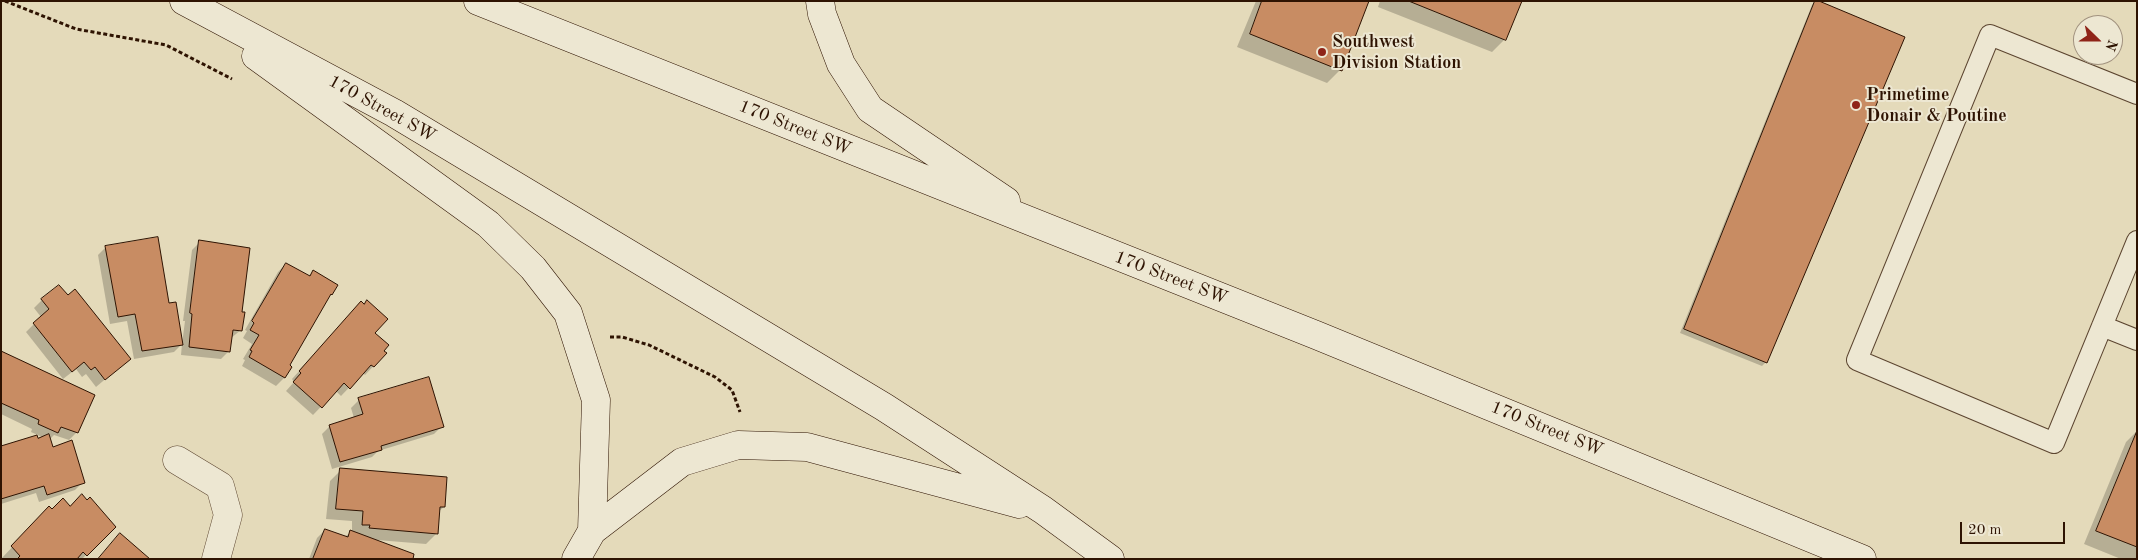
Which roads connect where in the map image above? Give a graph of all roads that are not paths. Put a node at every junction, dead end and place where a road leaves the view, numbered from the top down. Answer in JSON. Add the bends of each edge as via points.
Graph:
{"nodes":[{"id":1,"x":182,"y":1,"type":"edge"},
{"id":2,"x":478,"y":1,"type":"edge"},
{"id":3,"x":820,"y":1,"type":"edge"},
{"id":4,"x":2137,"y":94,"type":"edge"},
{"id":5,"x":1044,"y":228,"type":"junction"},
{"id":6,"x":2137,"y":241,"type":"edge"},
{"id":7,"x":2102,"y":326,"type":"junction"},
{"id":8,"x":2137,"y":340,"type":"edge"},
{"id":9,"x":177,"y":460,"type":"dead end"},
{"id":10,"x":1043,"y":510,"type":"junction"},
{"id":11,"x":592,"y":531,"type":"junction"},
{"id":12,"x":216,"y":559,"type":"edge"},
{"id":13,"x":576,"y":559,"type":"edge"},
{"id":14,"x":1110,"y":559,"type":"edge"},
{"id":15,"x":1862,"y":559,"type":"edge"}],
"edges":[{"from":1,"to":10,"type":"main road","name":"170 Street SW","via":[[402,118],[875,402]]},
{"from":1,"to":11,"type":"main road","via":[[488,224],[533,268],[568,313],[596,400]]},
{"from":2,"to":5,"type":"main road","name":"170 Street SW"},
{"from":3,"to":5,"type":"main road","via":[[840,64],[870,108]]},
{"from":4,"to":7,"type":"lane","via":[[1990,34],[1857,360],[2054,442]]},
{"from":5,"to":15,"type":"main road","name":"170 Street SW","via":[[1316,335]]},
{"from":6,"to":7,"type":"lane"},
{"from":7,"to":8,"type":"lane"},
{"from":9,"to":12,"type":"main road","via":[[220,486],[228,515]]},
{"from":10,"to":11,"type":"main road","via":[[807,447],[738,445],[682,462]]},
{"from":10,"to":14,"type":"main road","name":"170 Street SW"},
{"from":11,"to":13,"type":"main road"}]}
